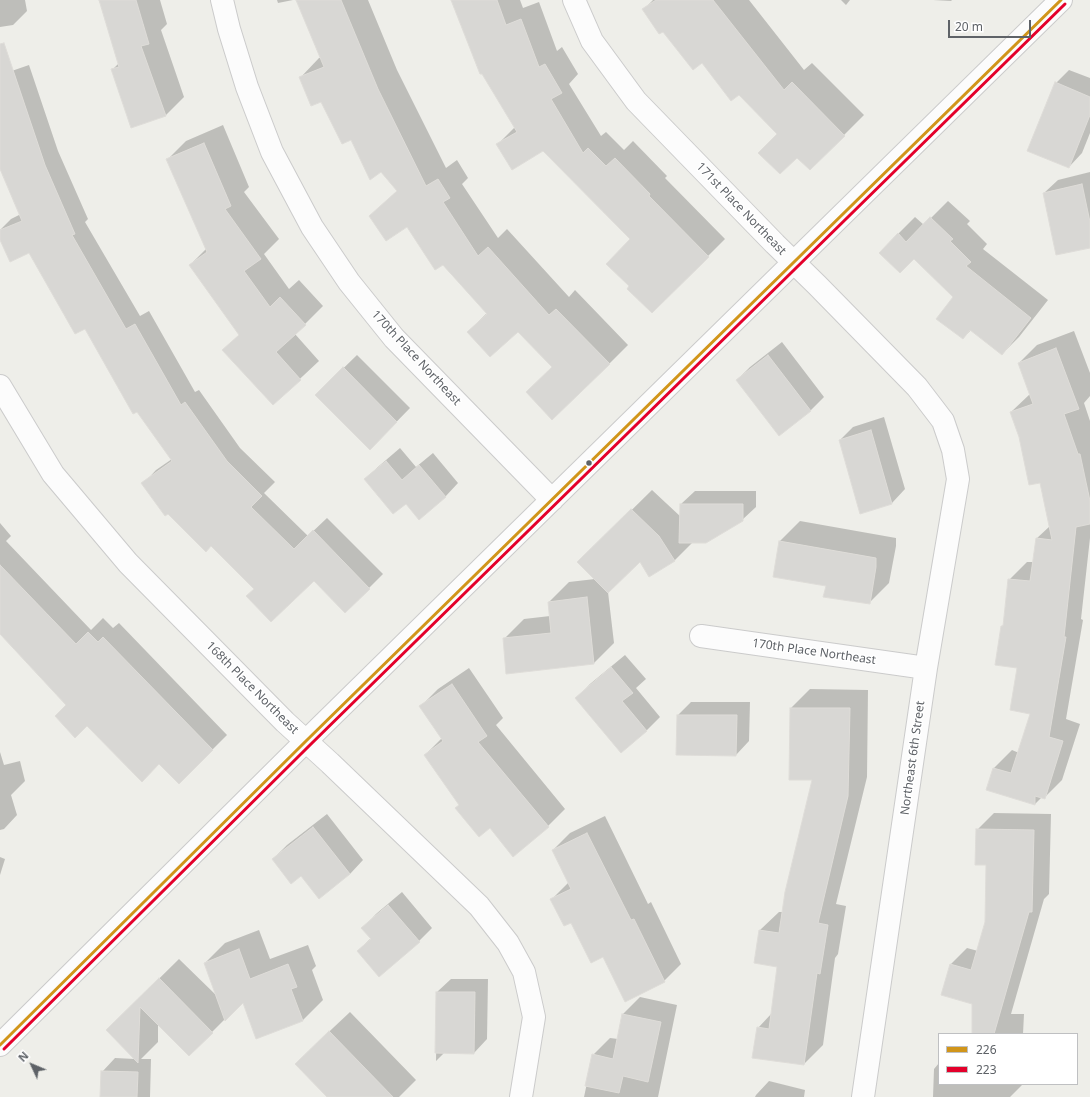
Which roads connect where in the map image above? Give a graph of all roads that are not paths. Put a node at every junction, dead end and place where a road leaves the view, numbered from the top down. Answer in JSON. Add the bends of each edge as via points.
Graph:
{"nodes":[{"id":1,"x":222,"y":0,"type":"edge"},
{"id":2,"x":574,"y":0,"type":"edge"},
{"id":3,"x":1061,"y":0,"type":"edge"},
{"id":4,"x":794,"y":262,"type":"junction"},
{"id":5,"x":0,"y":386,"type":"edge"},
{"id":6,"x":943,"y":421,"type":"joint"},
{"id":7,"x":552,"y":500,"type":"junction"},
{"id":8,"x":701,"y":636,"type":"dead end"},
{"id":9,"x":926,"y":668,"type":"junction"},
{"id":10,"x":306,"y":741,"type":"junction"},
{"id":11,"x":0,"y":1045,"type":"edge"},
{"id":12,"x":521,"y":1097,"type":"edge"},
{"id":13,"x":864,"y":1097,"type":"edge"}],
"edges":[{"from":1,"to":7,"type":"street","name":"170th Place Northeast","via":[[247,87],[272,152],[312,227],[349,282],[394,338]]},
{"from":2,"to":4,"type":"street","name":"171st Place Northeast","via":[[592,42],[636,101]]},
{"from":3,"to":4,"type":"street"},
{"from":4,"to":6,"type":"street","name":"171st Place Northeast","via":[[917,387]]},
{"from":4,"to":7,"type":"street"},
{"from":5,"to":10,"type":"street","name":"168th Place Northeast","via":[[53,474],[128,563]]},
{"from":6,"to":9,"type":"street","name":"Northeast 6th Street","via":[[953,450],[958,479]]},
{"from":7,"to":10,"type":"street"},
{"from":8,"to":9,"type":"street","name":"170th Place Northeast"},
{"from":9,"to":13,"type":"street","name":"Northeast 6th Street"},
{"from":10,"to":11,"type":"street"},
{"from":10,"to":12,"type":"street","name":"168th Place Northeast","via":[[478,906],[508,943],[524,972],[534,1017]]}]}
